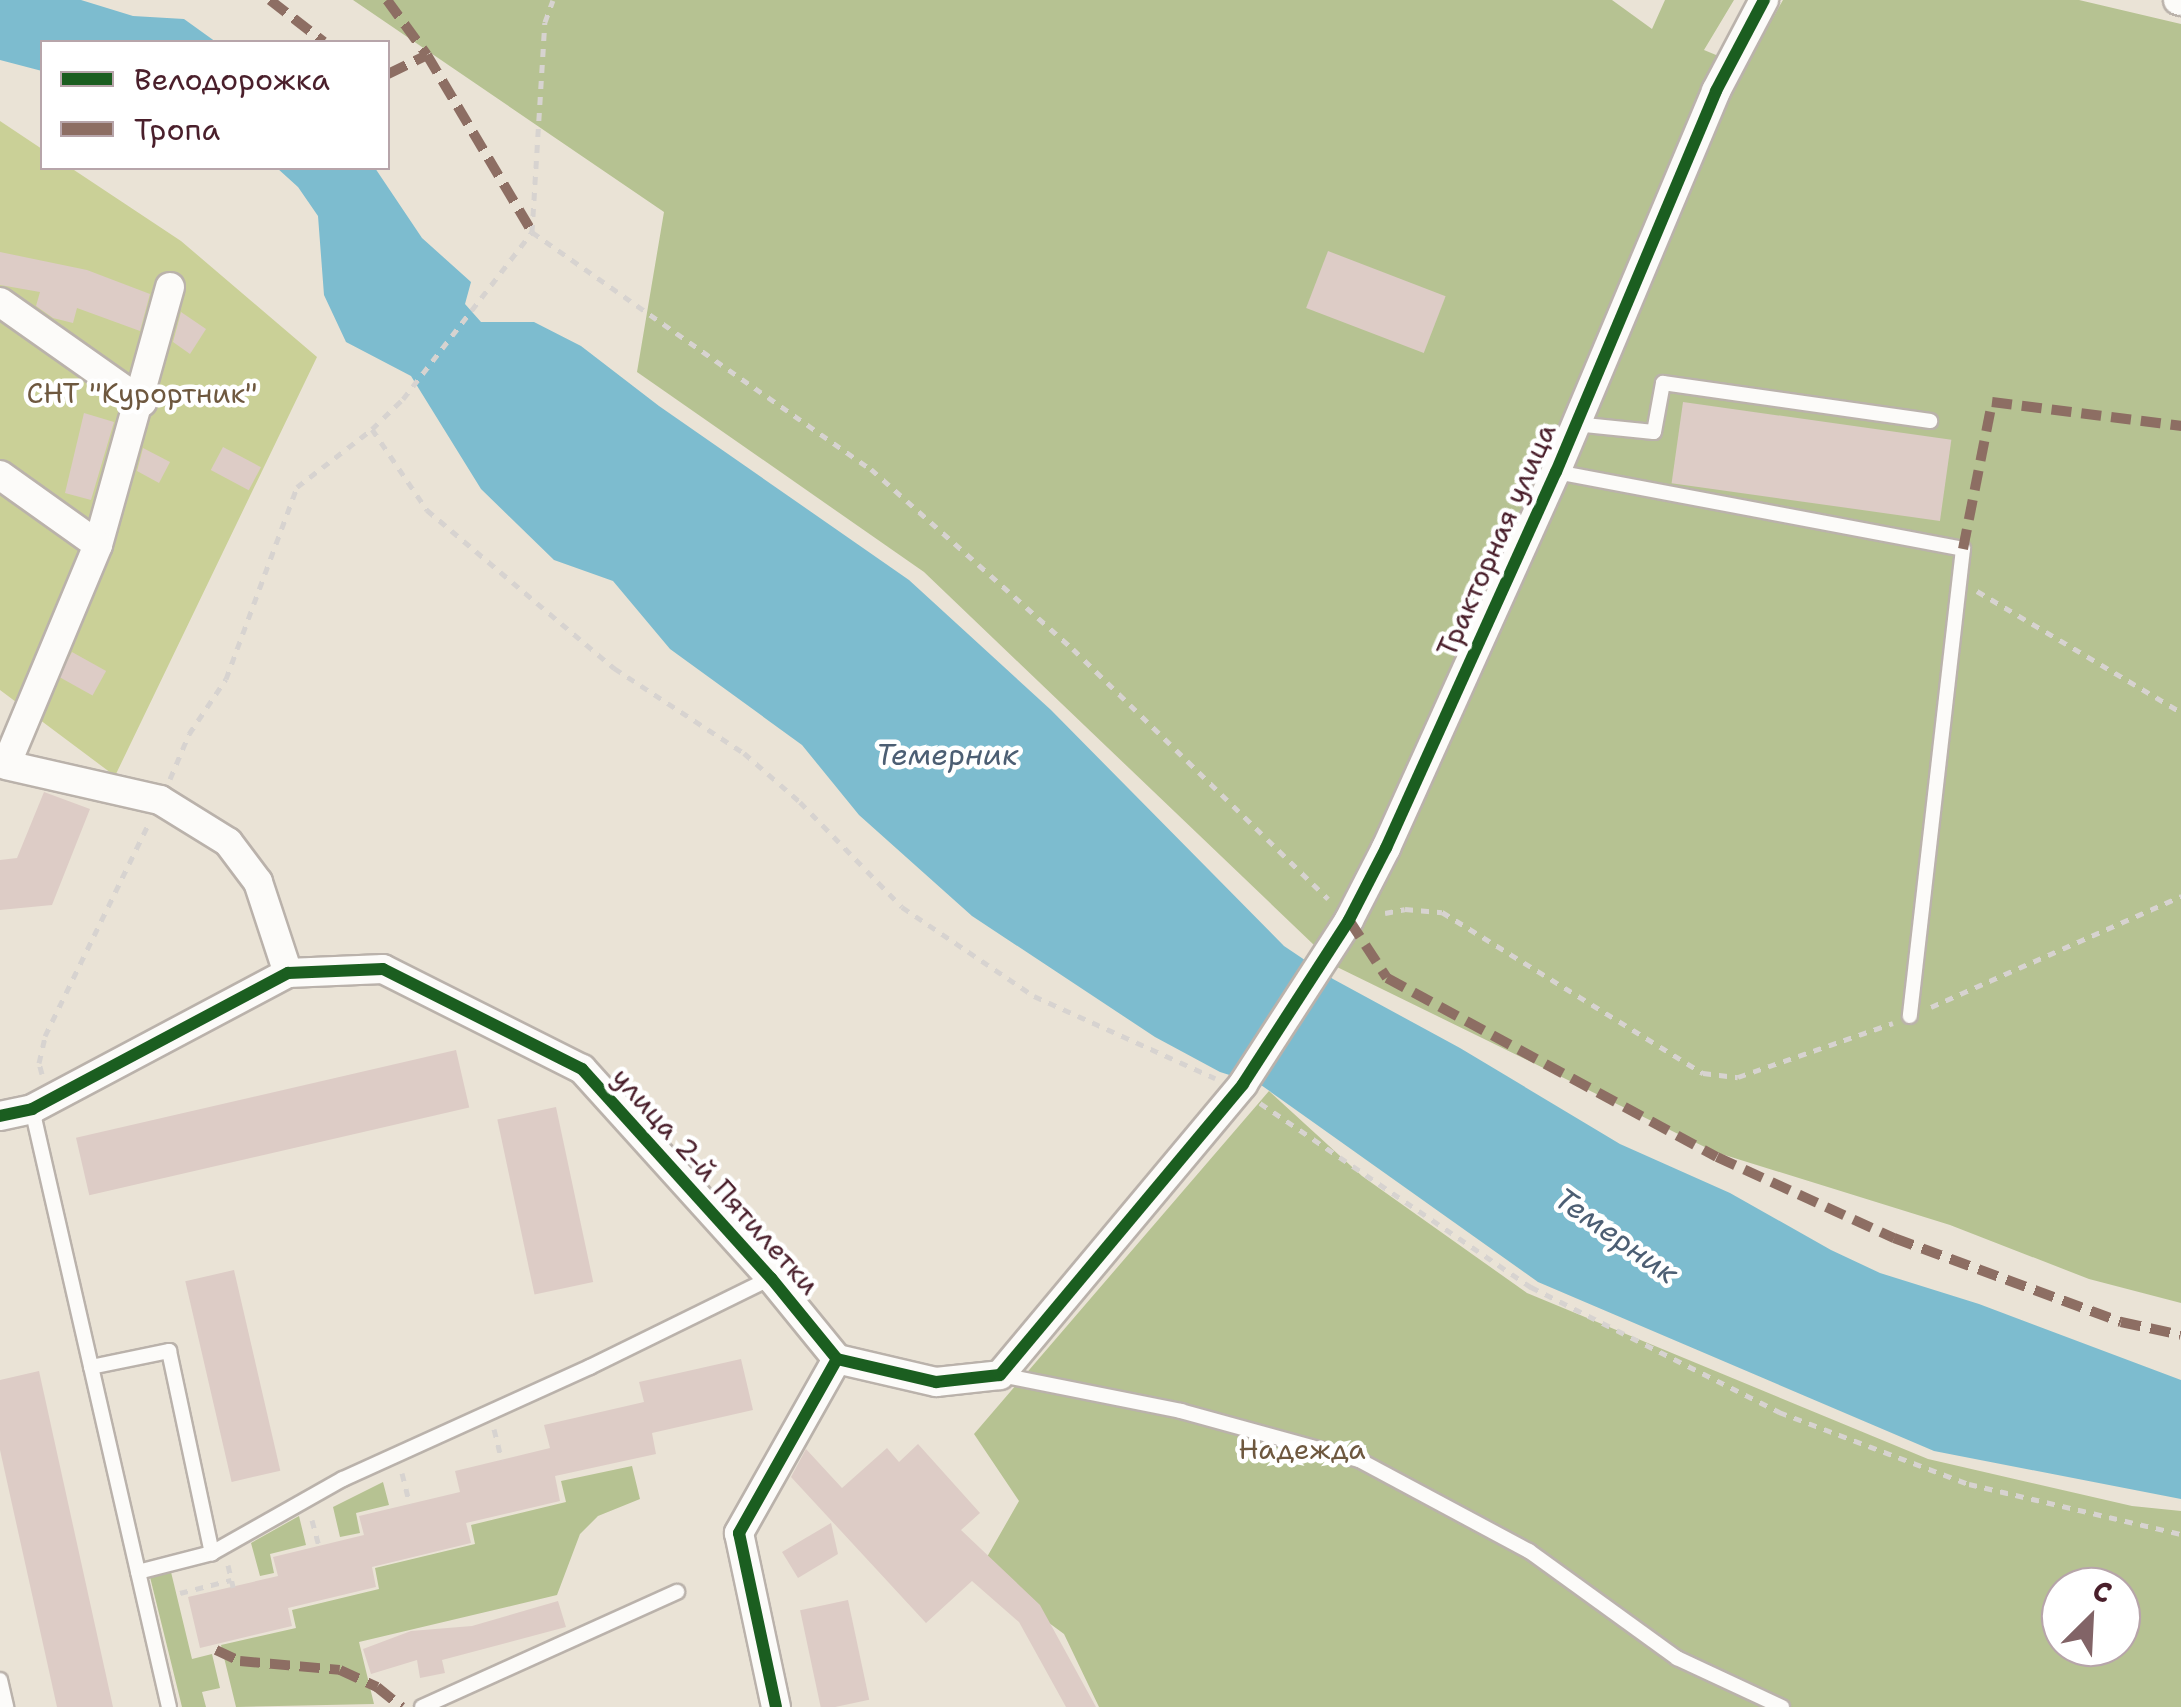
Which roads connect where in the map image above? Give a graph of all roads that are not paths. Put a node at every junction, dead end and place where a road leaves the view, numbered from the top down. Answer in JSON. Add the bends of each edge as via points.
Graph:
{"nodes":[{"id":1,"x":1764,"y":0,"type":"edge"},
{"id":2,"x":170,"y":288,"type":"dead end"},
{"id":3,"x":0,"y":302,"type":"edge"},
{"id":4,"x":142,"y":402,"type":"junction"},
{"id":5,"x":1930,"y":421,"type":"dead end"},
{"id":6,"x":1575,"y":424,"type":"junction"},
{"id":7,"x":1556,"y":472,"type":"junction"},
{"id":8,"x":0,"y":475,"type":"edge"},
{"id":9,"x":98,"y":545,"type":"junction"},
{"id":10,"x":288,"y":973,"type":"junction"},
{"id":11,"x":1910,"y":1016,"type":"road end"},
{"id":12,"x":41,"y":1104,"type":"junction"},
{"id":13,"x":0,"y":1116,"type":"edge"},
{"id":14,"x":771,"y":1278,"type":"junction"},
{"id":15,"x":837,"y":1359,"type":"junction"},
{"id":16,"x":92,"y":1367,"type":"junction"},
{"id":17,"x":1000,"y":1375,"type":"junction"},
{"id":18,"x":212,"y":1554,"type":"junction"},
{"id":19,"x":138,"y":1572,"type":"junction"},
{"id":20,"x":677,"y":1592,"type":"dead end"},
{"id":21,"x":0,"y":1680,"type":"edge"},
{"id":22,"x":6,"y":1707,"type":"edge"},
{"id":23,"x":169,"y":1707,"type":"edge"},
{"id":24,"x":423,"y":1707,"type":"edge"},
{"id":25,"x":776,"y":1707,"type":"edge"},
{"id":26,"x":1782,"y":1707,"type":"edge"}],
"edges":[{"from":1,"to":6,"type":"street","name":"Тракторная улица","via":[[1716,91]]},
{"from":2,"to":4,"type":"street"},
{"from":3,"to":4,"type":"street"},
{"from":4,"to":9,"type":"street"},
{"from":5,"to":6,"type":"lane","via":[[1663,383],[1654,432]]},
{"from":6,"to":7,"type":"street","name":"Тракторная улица"},
{"from":7,"to":11,"type":"lane","via":[[1964,549]]},
{"from":7,"to":17,"type":"street","name":"Тракторная улица","via":[[1349,920],[1243,1084]]},
{"from":8,"to":9,"type":"street"},
{"from":9,"to":10,"type":"street","via":[[6,765],[160,800],[228,842],[258,882]]},
{"from":10,"to":12,"type":"street","name":"улица 2-й Пятилетки"},
{"from":10,"to":14,"type":"street","name":"улица 2-й Пятилетки","via":[[383,969],[582,1069]]},
{"from":12,"to":13,"type":"street","name":"улица 2-й Пятилетки"},
{"from":12,"to":16,"type":"lane"},
{"from":14,"to":15,"type":"street","name":"улица 2-й Пятилетки"},
{"from":14,"to":18,"type":"lane","via":[[343,1479]]},
{"from":15,"to":17,"type":"street","via":[[936,1382]]},
{"from":15,"to":25,"type":"street","via":[[739,1533]]},
{"from":16,"to":18,"type":"lane","via":[[169,1351]]},
{"from":16,"to":19,"type":"lane"},
{"from":17,"to":26,"type":"lane","via":[[1180,1412],[1360,1460],[1529,1551],[1677,1658]]},
{"from":18,"to":19,"type":"lane"},
{"from":19,"to":23,"type":"lane"},
{"from":20,"to":24,"type":"lane"},
{"from":21,"to":22,"type":"lane"}]}
